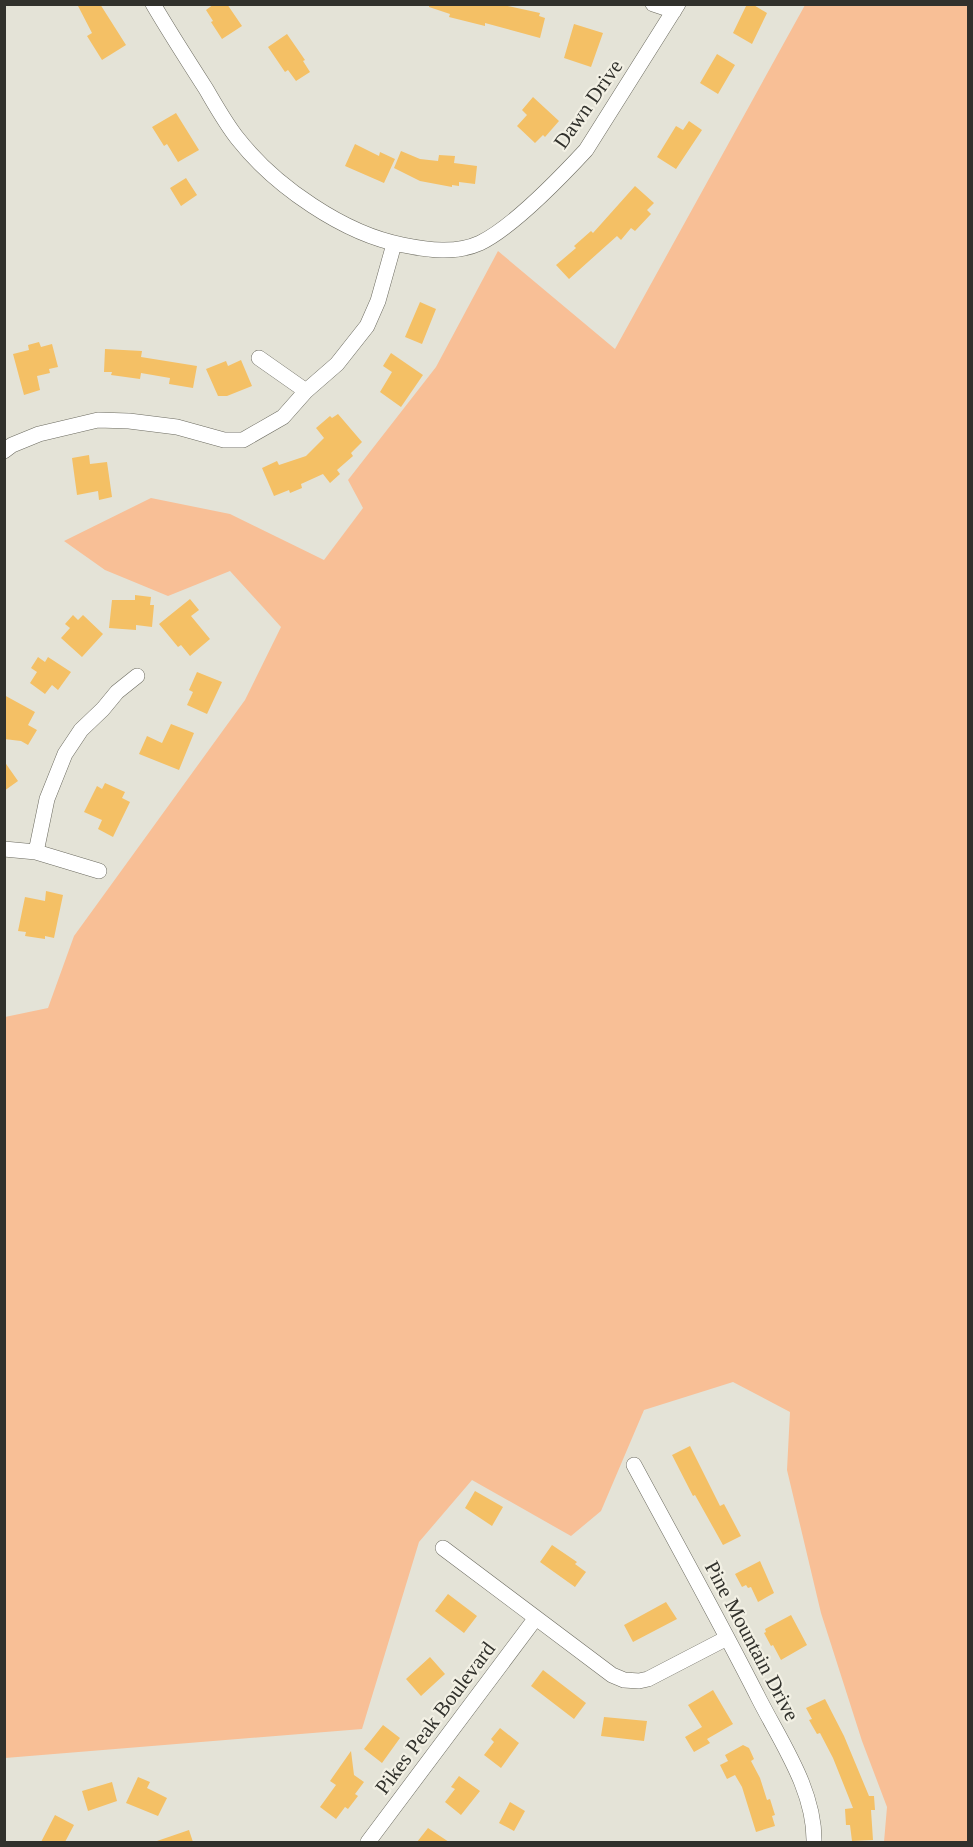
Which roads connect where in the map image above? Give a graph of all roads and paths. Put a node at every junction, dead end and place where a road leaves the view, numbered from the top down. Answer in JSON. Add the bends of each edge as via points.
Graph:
{"nodes":[{"id":1,"x":153,"y":4,"type":"edge"},
{"id":2,"x":653,"y":4,"type":"edge"},
{"id":3,"x":676,"y":8,"type":"edge"},
{"id":4,"x":394,"y":244,"type":"junction"},
{"id":5,"x":259,"y":358,"type":"dead end"},
{"id":6,"x":306,"y":391,"type":"junction"},
{"id":7,"x":4,"y":451,"type":"edge"},
{"id":8,"x":137,"y":676,"type":"dead end"},
{"id":9,"x":4,"y":849,"type":"edge"},
{"id":10,"x":36,"y":852,"type":"junction"},
{"id":11,"x":99,"y":871,"type":"dead end"},
{"id":12,"x":634,"y":1465,"type":"dead end"},
{"id":13,"x":443,"y":1548,"type":"dead end"},
{"id":14,"x":535,"y":1619,"type":"junction"},
{"id":15,"x":727,"y":1638,"type":"junction"},
{"id":16,"x":368,"y":1842,"type":"edge"},
{"id":17,"x":814,"y":1842,"type":"edge"}],
"edges":[{"from":1,"to":4,"type":"street","name":"Dawn Drive","via":[[231,129],[257,161],[323,213],[362,234]]},
{"from":2,"to":3,"type":"street"},
{"from":3,"to":4,"type":"street","name":"Dawn Drive","via":[[586,150],[496,233],[466,247],[434,250]]},
{"from":4,"to":6,"type":"street","via":[[378,301],[366,326],[337,364]]},
{"from":5,"to":6,"type":"street"},
{"from":6,"to":7,"type":"street","via":[[283,417],[243,440],[224,440],[177,427],[98,420],[39,434]]},
{"from":8,"to":10,"type":"street","via":[[81,730],[65,754],[47,799]]},
{"from":9,"to":10,"type":"street"},
{"from":10,"to":11,"type":"street"},
{"from":12,"to":15,"type":"street","name":"Pine Mountain Drive"},
{"from":13,"to":14,"type":"street"},
{"from":14,"to":15,"type":"street","via":[[624,1680],[648,1679]]},
{"from":14,"to":16,"type":"street","name":"Pikes Peak Boulevard"},
{"from":15,"to":17,"type":"street","name":"Pine Mountain Drive","via":[[802,1782],[813,1818]]}]}
